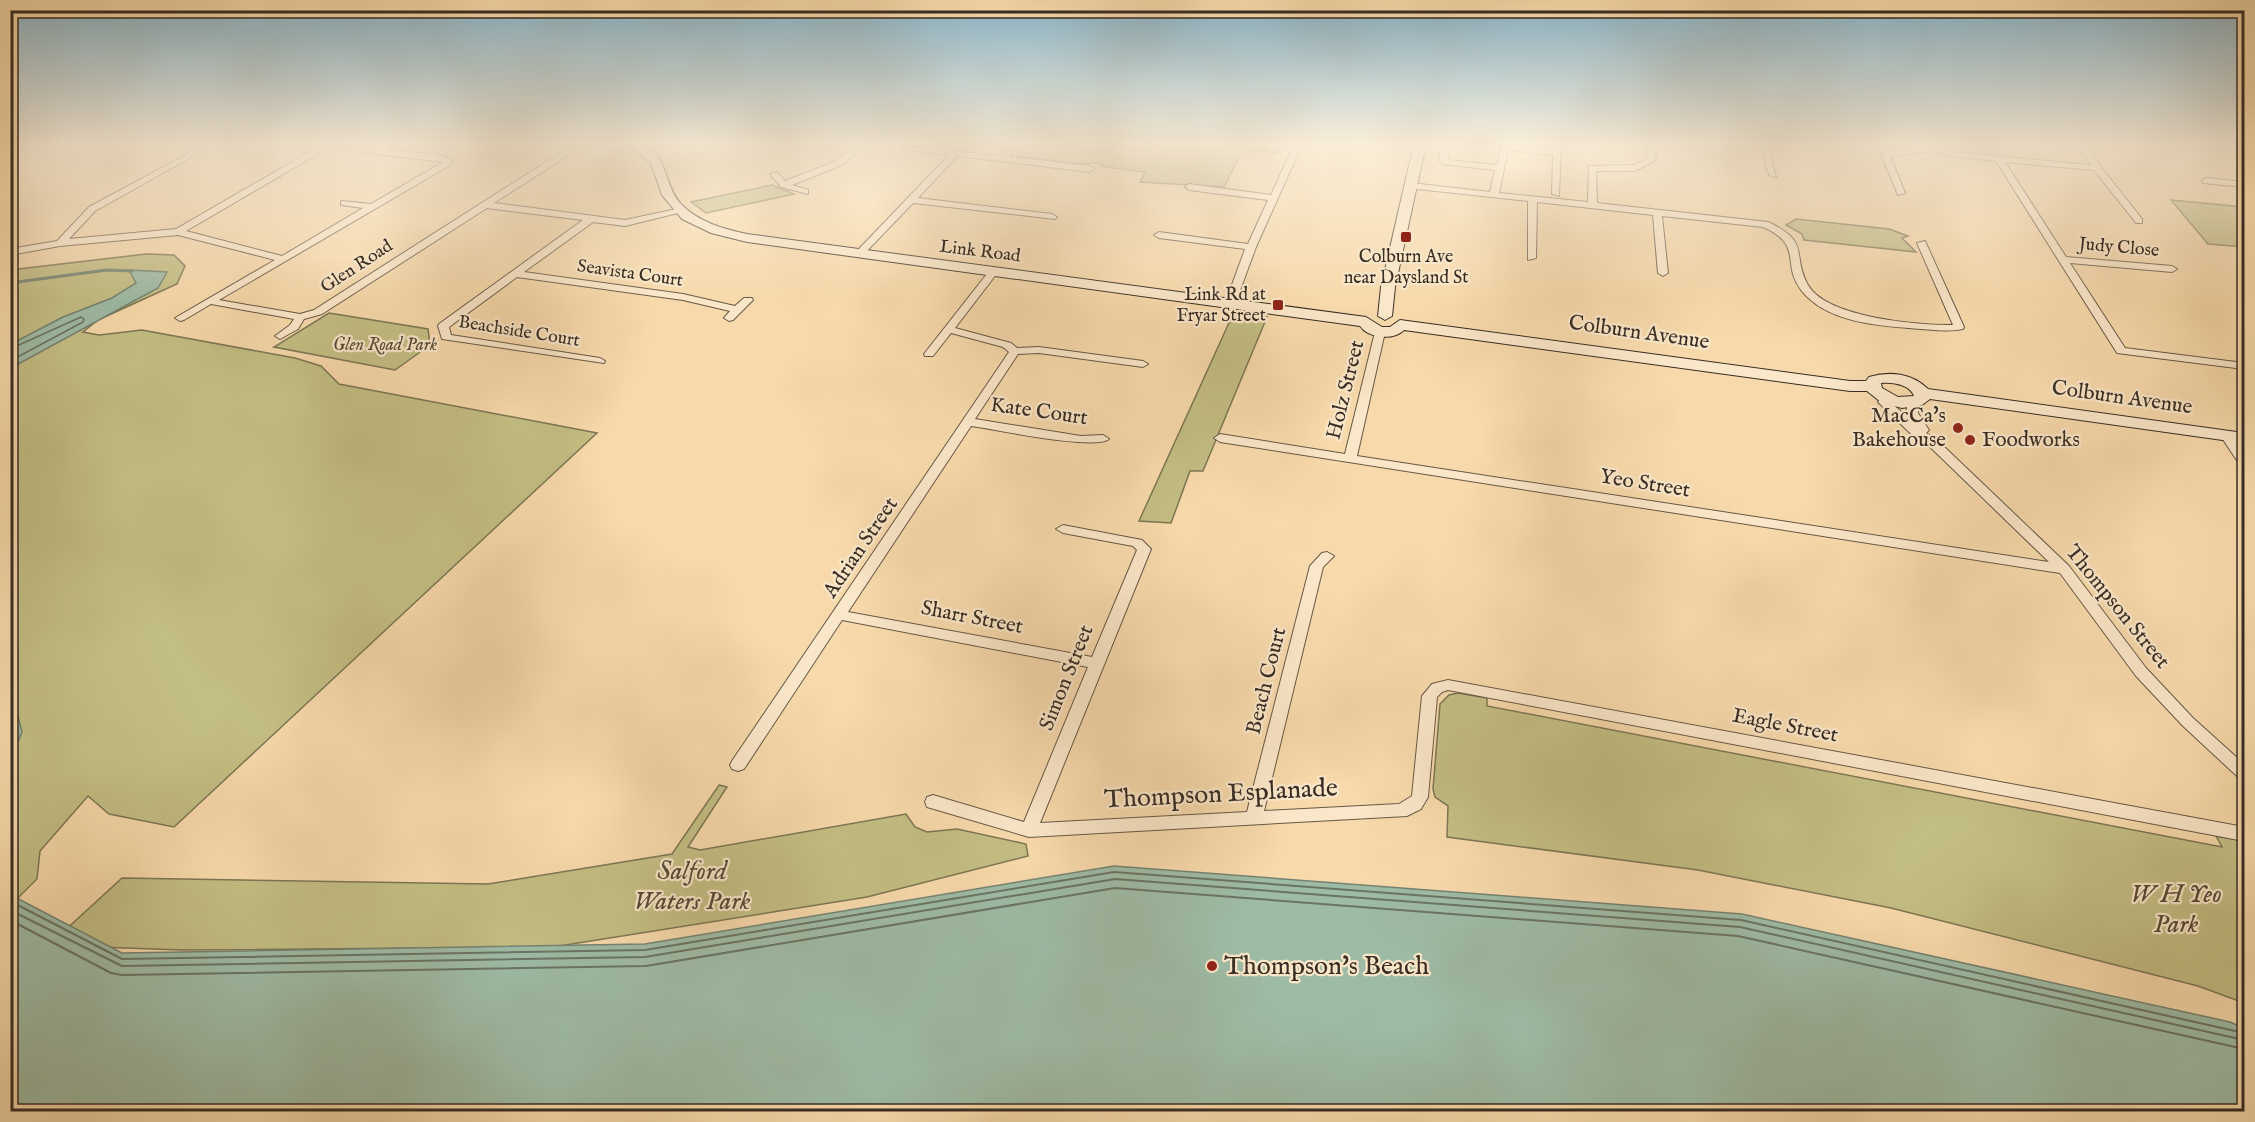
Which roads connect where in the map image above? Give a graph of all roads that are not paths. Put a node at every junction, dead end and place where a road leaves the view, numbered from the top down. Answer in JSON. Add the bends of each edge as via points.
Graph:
{"nodes":[{"id":1,"x":115,"y":196,"type":"edge"},
{"id":2,"x":238,"y":196,"type":"edge"},
{"id":3,"x":392,"y":196,"type":"edge"},
{"id":4,"x":500,"y":196,"type":"edge"},
{"id":5,"x":668,"y":196,"type":"edge"},
{"id":6,"x":915,"y":196,"type":"edge"},
{"id":7,"x":1261,"y":196,"type":"edge"},
{"id":8,"x":1409,"y":196,"type":"edge"},
{"id":9,"x":1507,"y":196,"type":"edge"},
{"id":10,"x":1593,"y":196,"type":"edge"},
{"id":11,"x":2023,"y":196,"type":"edge"},
{"id":12,"x":2119,"y":196,"type":"edge"},
{"id":13,"x":1274,"y":198,"type":"joint"},
{"id":14,"x":1533,"y":199,"type":"junction"},
{"id":15,"x":912,"y":200,"type":"junction"},
{"id":16,"x":344,"y":203,"type":"dead end"},
{"id":17,"x":485,"y":206,"type":"junction"},
{"id":18,"x":1593,"y":206,"type":"junction"},
{"id":19,"x":374,"y":207,"type":"junction"},
{"id":20,"x":681,"y":211,"type":"junction"},
{"id":21,"x":1657,"y":212,"type":"junction"},
{"id":22,"x":1052,"y":217,"type":"dead end"},
{"id":23,"x":591,"y":219,"type":"junction"},
{"id":24,"x":2139,"y":221,"type":"dead end"},
{"id":25,"x":177,"y":232,"type":"junction"},
{"id":26,"x":1159,"y":235,"type":"dead end"},
{"id":27,"x":60,"y":243,"type":"junction"},
{"id":28,"x":1922,"y":243,"type":"dead end"},
{"id":29,"x":1251,"y":247,"type":"junction"},
{"id":30,"x":10,"y":252,"type":"edge"},
{"id":31,"x":859,"y":255,"type":"junction"},
{"id":32,"x":1531,"y":258,"type":"dead end"},
{"id":33,"x":284,"y":259,"type":"junction"},
{"id":34,"x":2063,"y":260,"type":"junction"},
{"id":35,"x":2172,"y":269,"type":"dead end"},
{"id":36,"x":993,"y":272,"type":"junction"},
{"id":37,"x":1663,"y":273,"type":"dead end"},
{"id":38,"x":516,"y":274,"type":"junction"},
{"id":39,"x":748,"y":300,"type":"dead end"},
{"id":40,"x":210,"y":301,"type":"junction"},
{"id":41,"x":1230,"y":304,"type":"junction"},
{"id":42,"x":738,"y":310,"type":"junction"},
{"id":43,"x":1385,"y":315,"type":"junction"},
{"id":44,"x":300,"y":317,"type":"junction"},
{"id":45,"x":180,"y":318,"type":"dead end"},
{"id":46,"x":729,"y":318,"type":"dead end"},
{"id":47,"x":1366,"y":322,"type":"junction"},
{"id":48,"x":1400,"y":325,"type":"junction"},
{"id":49,"x":948,"y":329,"type":"junction"},
{"id":50,"x":1380,"y":332,"type":"junction"},
{"id":51,"x":280,"y":336,"type":"dead end"},
{"id":52,"x":1015,"y":351,"type":"junction"},
{"id":53,"x":929,"y":354,"type":"dead end"},
{"id":54,"x":600,"y":361,"type":"dead end"},
{"id":55,"x":1143,"y":364,"type":"dead end"},
{"id":56,"x":2244,"y":366,"type":"edge"},
{"id":57,"x":1872,"y":386,"type":"junction"},
{"id":58,"x":1887,"y":398,"type":"junction"},
{"id":59,"x":1918,"y":398,"type":"junction"},
{"id":60,"x":970,"y":422,"type":"junction"},
{"id":61,"x":2226,"y":435,"type":"junction"},
{"id":62,"x":1220,"y":438,"type":"dead end"},
{"id":63,"x":2244,"y":438,"type":"edge"},
{"id":64,"x":1103,"y":439,"type":"dead end"},
{"id":65,"x":1932,"y":441,"type":"junction"},
{"id":66,"x":1350,"y":458,"type":"junction"},
{"id":67,"x":2244,"y":462,"type":"edge"},
{"id":68,"x":1063,"y":529,"type":"dead end"},
{"id":69,"x":1327,"y":556,"type":"dead end"},
{"id":70,"x":2064,"y":569,"type":"junction"},
{"id":71,"x":841,"y":615,"type":"junction"},
{"id":72,"x":1096,"y":663,"type":"junction"},
{"id":73,"x":738,"y":765,"type":"dead end"},
{"id":74,"x":2244,"y":773,"type":"edge"},
{"id":75,"x":933,"y":802,"type":"dead end"},
{"id":76,"x":1415,"y":804,"type":"joint"},
{"id":77,"x":1254,"y":819,"type":"junction"},
{"id":78,"x":1029,"y":830,"type":"junction"},
{"id":79,"x":2244,"y":834,"type":"edge"}],
"edges":[{"from":1,"to":27,"type":"street","via":[[92,209]]},
{"from":2,"to":25,"type":"street"},
{"from":3,"to":19,"type":"street"},
{"from":4,"to":17,"type":"street","name":"Glen Road"},
{"from":5,"to":20,"type":"main road","name":"Link Road"},
{"from":6,"to":15,"type":"street"},
{"from":7,"to":13,"type":"street"},
{"from":8,"to":43,"type":"main road"},
{"from":9,"to":14,"type":"street"},
{"from":10,"to":18,"type":"street"},
{"from":11,"to":34,"type":"street"},
{"from":12,"to":24,"type":"street"},
{"from":13,"to":29,"type":"street"},
{"from":14,"to":18,"type":"street"},
{"from":14,"to":32,"type":"street"},
{"from":15,"to":22,"type":"street"},
{"from":15,"to":31,"type":"street"},
{"from":16,"to":19,"type":"street"},
{"from":17,"to":23,"type":"street"},
{"from":17,"to":44,"type":"street","name":"Glen Road","via":[[318,312]]},
{"from":18,"to":21,"type":"street"},
{"from":19,"to":33,"type":"street"},
{"from":20,"to":23,"type":"street","via":[[626,223]]},
{"from":20,"to":31,"type":"main road","name":"Link Road","via":[[733,235]]},
{"from":21,"to":28,"type":"street","via":[[1777,228],[1790,237],[1804,288],[1820,302],[1867,318],[1959,327]]},
{"from":21,"to":37,"type":"street"},
{"from":23,"to":38,"type":"street","name":"Beachside Court"},
{"from":25,"to":27,"type":"street"},
{"from":25,"to":33,"type":"street"},
{"from":26,"to":29,"type":"street"},
{"from":27,"to":30,"type":"street"},
{"from":29,"to":41,"type":"street"},
{"from":31,"to":36,"type":"main road","name":"Link Road"},
{"from":33,"to":40,"type":"street"},
{"from":34,"to":35,"type":"street","name":"Judy Close"},
{"from":34,"to":56,"type":"street","via":[[2121,351]]},
{"from":36,"to":41,"type":"main road","name":"Link Road"},
{"from":36,"to":49,"type":"street"},
{"from":38,"to":42,"type":"street","name":"Seavista Court","via":[[683,297]]},
{"from":38,"to":54,"type":"street","name":"Beachside Court","via":[[443,326],[446,337]]},
{"from":39,"to":42,"type":"street"},
{"from":40,"to":44,"type":"street"},
{"from":40,"to":45,"type":"street"},
{"from":41,"to":47,"type":"main road","name":"Link Road"},
{"from":42,"to":46,"type":"street"},
{"from":43,"to":47,"type":"main road"},
{"from":43,"to":48,"type":"main road"},
{"from":44,"to":51,"type":"street","name":"Glen Road","via":[[294,327]]},
{"from":47,"to":50,"type":"main road"},
{"from":48,"to":50,"type":"main road","via":[[1394,331]]},
{"from":48,"to":57,"type":"main road","name":"Colburn Avenue"},
{"from":49,"to":52,"type":"street","via":[[1007,345]]},
{"from":49,"to":53,"type":"street"},
{"from":50,"to":66,"type":"street","name":"Holz Street"},
{"from":52,"to":55,"type":"street","via":[[1040,350]]},
{"from":52,"to":60,"type":"street","name":"Adrian Street"},
{"from":57,"to":58,"type":"main road"},
{"from":57,"to":59,"type":"main road","name":"Colburn Avenue","via":[[1875,380],[1893,378],[1915,386]]},
{"from":58,"to":59,"type":"main road","name":"Colburn Avenue"},
{"from":58,"to":65,"type":"street","name":"Thompson Street","via":[[1884,402]]},
{"from":59,"to":61,"type":"main road","name":"Colburn Avenue"},
{"from":59,"to":65,"type":"street","name":"Thompson Street","via":[[1912,413]]},
{"from":60,"to":64,"type":"street","name":"Kate Court","via":[[1081,440]]},
{"from":60,"to":71,"type":"street","name":"Adrian Street"},
{"from":61,"to":63,"type":"main road","name":"Colburn Avenue"},
{"from":61,"to":67,"type":"street"},
{"from":62,"to":66,"type":"street","name":"Yeo Street"},
{"from":65,"to":70,"type":"street","name":"Thompson Street"},
{"from":66,"to":70,"type":"street","name":"Yeo Street"},
{"from":68,"to":72,"type":"street","name":"Simon Street","via":[[1139,544],[1144,549]]},
{"from":69,"to":77,"type":"street","name":"Beach Court","via":[[1317,566]]},
{"from":70,"to":74,"type":"street","name":"Thompson Street","via":[[2141,672]]},
{"from":71,"to":72,"type":"street","name":"Sharr Street"},
{"from":71,"to":73,"type":"street","name":"Adrian Street"},
{"from":72,"to":78,"type":"street","name":"Simon Street"},
{"from":75,"to":78,"type":"street","name":"Thompson Esplanade"},
{"from":76,"to":77,"type":"street","name":"Thompson Esplanade","via":[[1401,811]]},
{"from":76,"to":79,"type":"street","name":"Eagle Street","via":[[1420,796],[1430,696],[1437,688],[1448,685]]},
{"from":77,"to":78,"type":"street","name":"Thompson Esplanade"}]}
